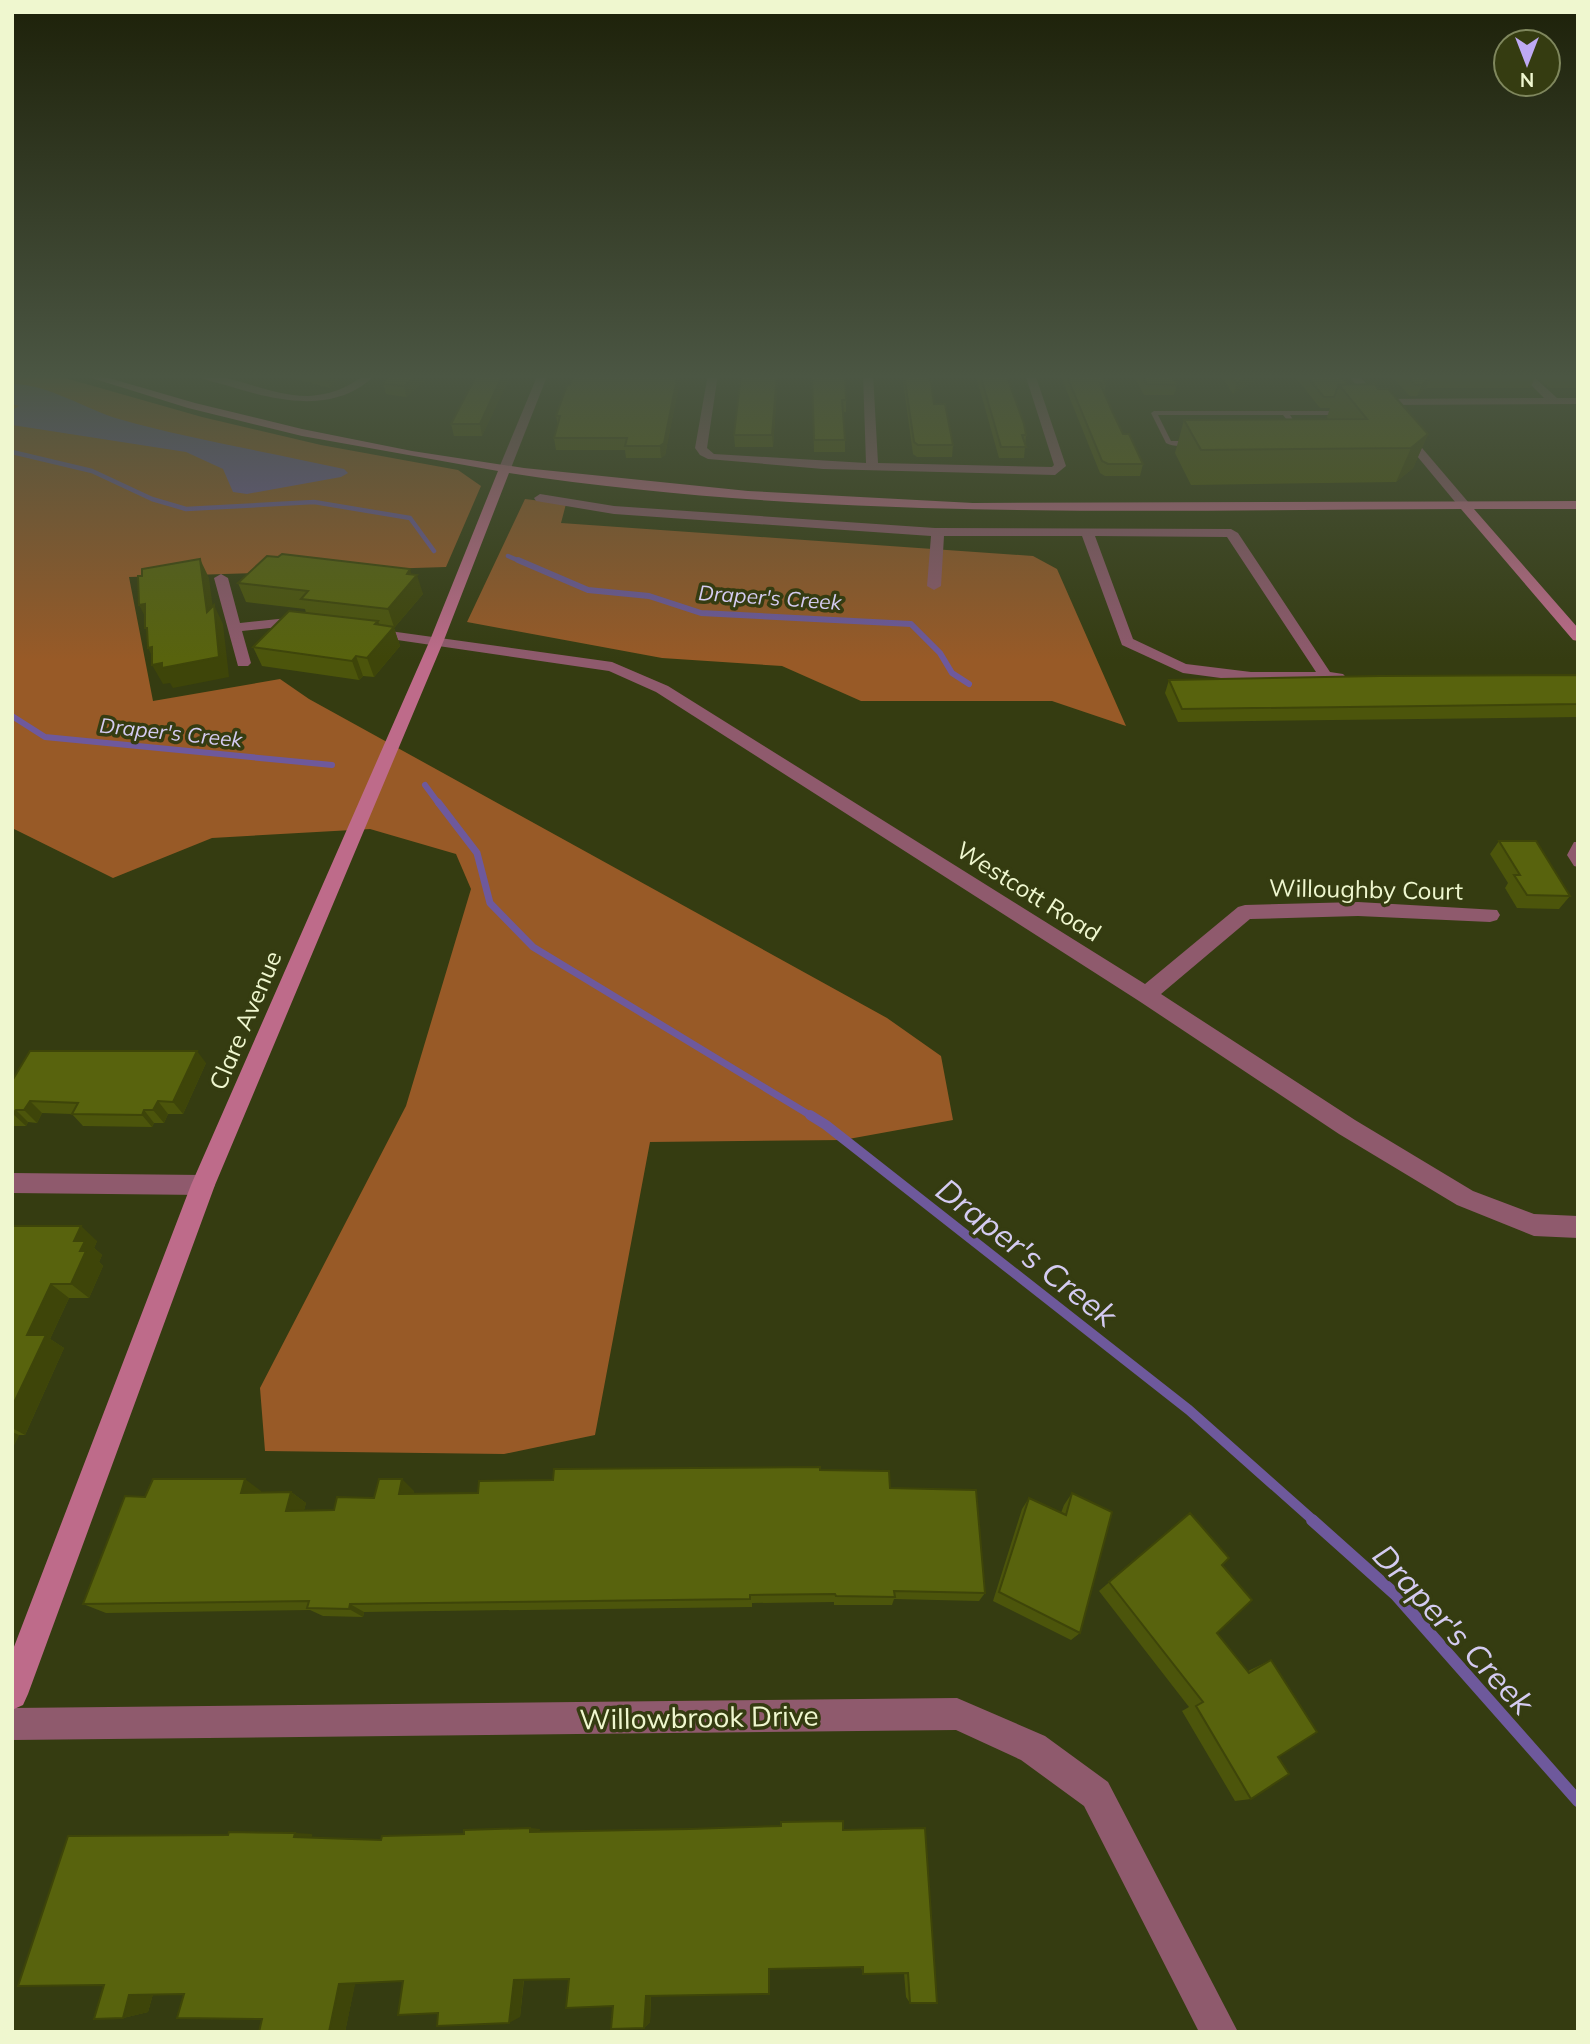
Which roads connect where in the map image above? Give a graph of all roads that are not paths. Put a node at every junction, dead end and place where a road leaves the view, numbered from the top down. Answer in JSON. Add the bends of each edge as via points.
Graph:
{"nodes":[{"id":1,"x":504,"y":469,"type":"edge"},
{"id":2,"x":517,"y":469,"type":"edge"},
{"id":3,"x":1020,"y":469,"type":"edge"},
{"id":4,"x":1058,"y":469,"type":"edge"},
{"id":5,"x":1433,"y":469,"type":"edge"},
{"id":6,"x":540,"y":498,"type":"dead end"},
{"id":7,"x":1578,"y":505,"type":"edge"},
{"id":8,"x":1465,"y":506,"type":"junction"},
{"id":9,"x":938,"y":533,"type":"junction"},
{"id":10,"x":1087,"y":533,"type":"junction"},
{"id":11,"x":221,"y":578,"type":"dead end"},
{"id":12,"x":934,"y":586,"type":"dead end"},
{"id":13,"x":315,"y":625,"type":"edge"},
{"id":14,"x":234,"y":628,"type":"junction"},
{"id":15,"x":356,"y":630,"type":"edge"},
{"id":16,"x":1578,"y":636,"type":"edge"},
{"id":17,"x":436,"y":640,"type":"junction"},
{"id":18,"x":243,"y":663,"type":"dead end"},
{"id":19,"x":1323,"y":671,"type":"dead end"},
{"id":20,"x":1360,"y":677,"type":"edge"},
{"id":21,"x":1578,"y":845,"type":"edge"},
{"id":22,"x":1578,"y":863,"type":"edge"},
{"id":23,"x":1490,"y":915,"type":"dead end"},
{"id":24,"x":1146,"y":995,"type":"junction"},
{"id":25,"x":12,"y":1183,"type":"edge"},
{"id":26,"x":204,"y":1185,"type":"junction"},
{"id":27,"x":1578,"y":1227,"type":"edge"},
{"id":28,"x":12,"y":1693,"type":"edge"},
{"id":29,"x":12,"y":1724,"type":"edge"},
{"id":30,"x":1219,"y":2032,"type":"edge"}],
"edges":[{"from":1,"to":17,"type":"main road","name":"Clare Avenue"},
{"from":2,"to":8,"type":"main road","via":[[696,490],[877,503]]},
{"from":3,"to":4,"type":"street"},
{"from":5,"to":8,"type":"street"},
{"from":6,"to":9,"type":"street","via":[[614,510]]},
{"from":7,"to":8,"type":"main road"},
{"from":8,"to":16,"type":"main road"},
{"from":9,"to":10,"type":"street"},
{"from":9,"to":12,"type":"street"},
{"from":10,"to":19,"type":"street","via":[[1231,533]]},
{"from":10,"to":20,"type":"street","via":[[1127,642],[1183,668],[1251,677]]},
{"from":11,"to":14,"type":"street"},
{"from":13,"to":14,"type":"street","via":[[288,622]]},
{"from":14,"to":18,"type":"street"},
{"from":15,"to":17,"type":"street","name":"Westcott Road"},
{"from":17,"to":24,"type":"street","name":"Westcott Road","via":[[612,667],[662,689]]},
{"from":17,"to":26,"type":"main road","name":"Clare Avenue"},
{"from":21,"to":22,"type":"lane","via":[[1572,855]]},
{"from":23,"to":24,"type":"street","name":"Willoughby Court","via":[[1358,909],[1245,912]]},
{"from":24,"to":27,"type":"street","name":"Westcott Road","via":[[1465,1198],[1534,1224]]},
{"from":25,"to":26,"type":"street"},
{"from":26,"to":28,"type":"main road","name":"Clare Avenue"},
{"from":29,"to":30,"type":"street","name":"Willowbrook Drive","via":[[957,1714],[1033,1748],[1096,1794]]}]}
